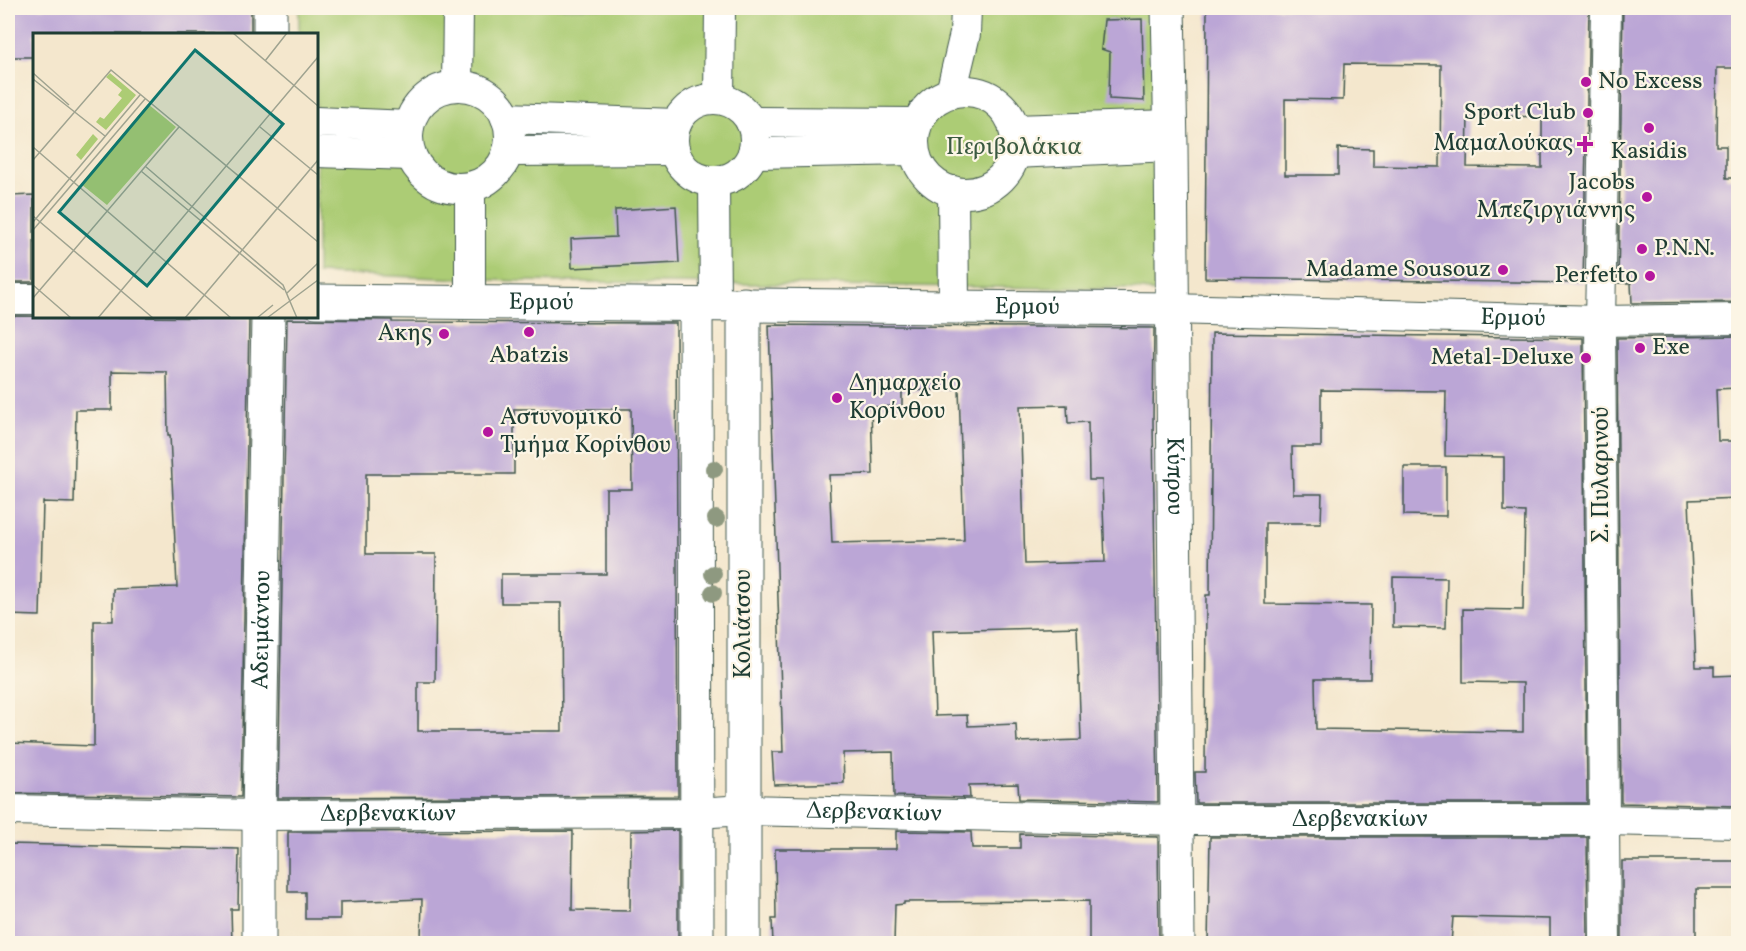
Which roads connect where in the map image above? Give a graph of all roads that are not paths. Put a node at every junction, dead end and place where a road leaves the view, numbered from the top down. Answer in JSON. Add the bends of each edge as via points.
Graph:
{"nodes":[{"id":1,"x":270,"y":8,"type":"edge"},
{"id":2,"x":458,"y":8,"type":"edge"},
{"id":3,"x":720,"y":8,"type":"edge"},
{"id":4,"x":966,"y":8,"type":"edge"},
{"id":5,"x":1168,"y":8,"type":"edge"},
{"id":6,"x":1606,"y":8,"type":"edge"},
{"id":7,"x":270,"y":33,"type":"edge"},
{"id":8,"x":458,"y":86,"type":"junction"},
{"id":9,"x":951,"y":93,"type":"junction"},
{"id":10,"x":719,"y":99,"type":"junction"},
{"id":11,"x":506,"y":118,"type":"junction"},
{"id":12,"x":318,"y":122,"type":"edge"},
{"id":13,"x":751,"y":122,"type":"junction"},
{"id":14,"x":1171,"y":135,"type":"junction"},
{"id":15,"x":675,"y":137,"type":"junction"},
{"id":16,"x":916,"y":137,"type":"junction"},
{"id":17,"x":410,"y":141,"type":"junction"},
{"id":18,"x":1014,"y":141,"type":"junction"},
{"id":19,"x":508,"y":151,"type":"junction"},
{"id":20,"x":318,"y":152,"type":"edge"},
{"id":21,"x":753,"y":153,"type":"junction"},
{"id":22,"x":714,"y":181,"type":"junction"},
{"id":23,"x":470,"y":187,"type":"junction"},
{"id":24,"x":953,"y":191,"type":"junction"},
{"id":25,"x":8,"y":299,"type":"edge"},
{"id":26,"x":33,"y":299,"type":"edge"},
{"id":27,"x":318,"y":301,"type":"edge"},
{"id":28,"x":470,"y":302,"type":"junction"},
{"id":29,"x":718,"y":305,"type":"junction"},
{"id":30,"x":954,"y":306,"type":"junction"},
{"id":31,"x":1171,"y":309,"type":"junction"},
{"id":32,"x":268,"y":318,"type":"edge"},
{"id":33,"x":1738,"y":319,"type":"edge"},
{"id":34,"x":1600,"y":321,"type":"junction"},
{"id":35,"x":8,"y":810,"type":"edge"},
{"id":36,"x":744,"y":810,"type":"junction"},
{"id":37,"x":697,"y":813,"type":"junction"},
{"id":38,"x":259,"y":815,"type":"junction"},
{"id":39,"x":1177,"y":820,"type":"junction"},
{"id":40,"x":1605,"y":820,"type":"junction"},
{"id":41,"x":1738,"y":823,"type":"edge"},
{"id":42,"x":259,"y":944,"type":"edge"},
{"id":43,"x":697,"y":944,"type":"edge"},
{"id":44,"x":744,"y":944,"type":"edge"},
{"id":45,"x":1178,"y":944,"type":"edge"},
{"id":46,"x":1605,"y":944,"type":"edge"}],
"edges":[{"from":1,"to":7,"type":"street"},
{"from":2,"to":8,"type":"street"},
{"from":3,"to":10,"type":"street"},
{"from":4,"to":9,"type":"street","via":[[965,34]]},
{"from":5,"to":14,"type":"street","name":"Κύπρου"},
{"from":6,"to":34,"type":"street","name":"Σ. Πυλαρινού"},
{"from":8,"to":11,"type":"street","via":[[487,94]]},
{"from":8,"to":17,"type":"street","via":[[444,88],[421,102],[413,113]]},
{"from":9,"to":16,"type":"street","via":[[936,99],[925,110]]},
{"from":9,"to":18,"type":"street","via":[[983,94],[997,103],[1008,115]]},
{"from":10,"to":13,"type":"street","via":[[732,103]]},
{"from":10,"to":15,"type":"street","via":[[705,99],[683,112]]},
{"from":11,"to":15,"type":"street"},
{"from":11,"to":19,"type":"street","via":[[510,134]]},
{"from":12,"to":17,"type":"street"},
{"from":13,"to":16,"type":"street"},
{"from":13,"to":21,"type":"street"},
{"from":14,"to":18,"type":"street"},
{"from":14,"to":31,"type":"street","name":"Κύπρου"},
{"from":15,"to":19,"type":"street"},
{"from":15,"to":22,"type":"street","via":[[679,162],[688,173]]},
{"from":16,"to":21,"type":"street"},
{"from":16,"to":24,"type":"street","via":[[919,165],[927,177]]},
{"from":17,"to":20,"type":"street"},
{"from":17,"to":23,"type":"street","via":[[418,168],[428,178],[441,185]]},
{"from":18,"to":24,"type":"street","via":[[1009,168],[999,180],[969,193]]},
{"from":19,"to":23,"type":"street","via":[[494,174]]},
{"from":21,"to":22,"type":"street","via":[[738,173]]},
{"from":22,"to":29,"type":"street"},
{"from":23,"to":28,"type":"street"},
{"from":24,"to":30,"type":"street"},
{"from":25,"to":26,"type":"street"},
{"from":27,"to":28,"type":"street","name":"Ερμού"},
{"from":28,"to":29,"type":"street","name":"Ερμού"},
{"from":29,"to":30,"type":"street","name":"Ερμού"},
{"from":29,"to":36,"type":"street","name":"Κολιάτσου"},
{"from":29,"to":37,"type":"street","name":"Κολιάτσου"},
{"from":30,"to":31,"type":"street","name":"Ερμού"},
{"from":31,"to":34,"type":"street","name":"Ερμού"},
{"from":31,"to":39,"type":"street","name":"Κύπρου"},
{"from":32,"to":38,"type":"street","name":"Αδειμάντου"},
{"from":33,"to":34,"type":"street","name":"Ερμού"},
{"from":34,"to":40,"type":"street","name":"Σ. Πυλαρινού"},
{"from":35,"to":38,"type":"street","name":"Δερβενακίων"},
{"from":36,"to":37,"type":"street","name":"Δερβενακίων"},
{"from":36,"to":39,"type":"street","name":"Δερβενακίων"},
{"from":36,"to":44,"type":"street","name":"Κολιάτσου"},
{"from":37,"to":38,"type":"street","name":"Δερβενακίων"},
{"from":37,"to":43,"type":"street","name":"Κολιάτσου"},
{"from":38,"to":42,"type":"street","name":"Αδειμάντου"},
{"from":39,"to":40,"type":"street","name":"Δερβενακίων"},
{"from":39,"to":45,"type":"street","name":"Κύπρου"},
{"from":40,"to":41,"type":"street","name":"Δερβενακίων"},
{"from":40,"to":46,"type":"street","name":"Σ. Πυλαρινού"}]}
